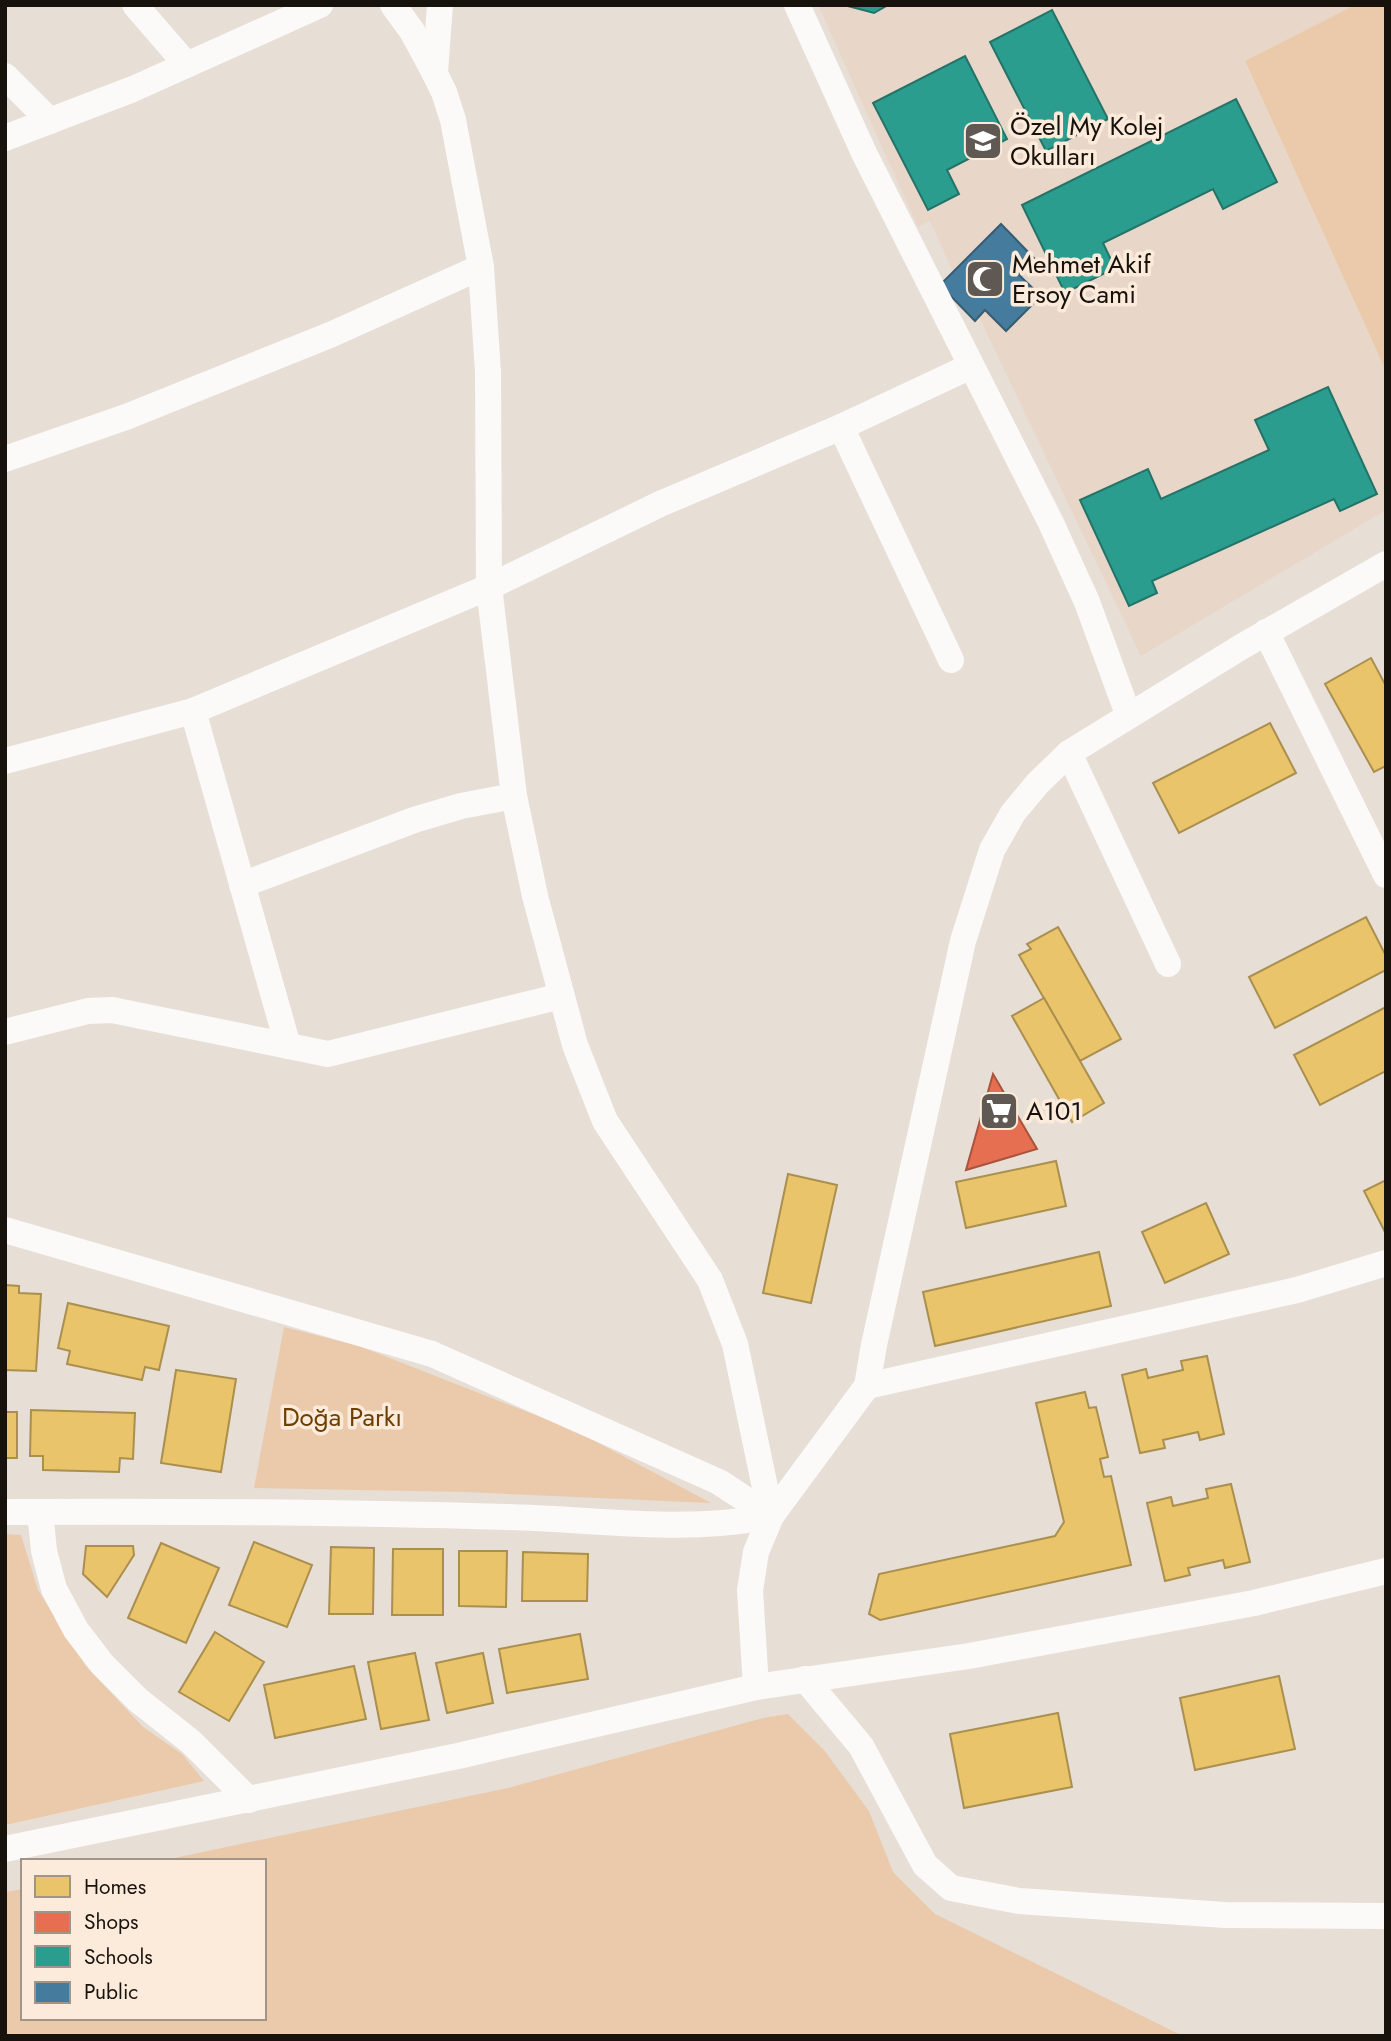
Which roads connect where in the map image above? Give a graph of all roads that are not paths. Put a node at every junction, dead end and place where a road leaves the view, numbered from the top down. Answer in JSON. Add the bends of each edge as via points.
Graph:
{"nodes":[{"id":1,"x":135,"y":5,"type":"edge"},
{"id":2,"x":320,"y":5,"type":"edge"},
{"id":3,"x":393,"y":5,"type":"edge"},
{"id":4,"x":440,"y":5,"type":"edge"},
{"id":5,"x":797,"y":5,"type":"edge"},
{"id":6,"x":187,"y":65,"type":"junction"},
{"id":7,"x":435,"y":74,"type":"junction"},
{"id":8,"x":5,"y":76,"type":"edge"},
{"id":9,"x":50,"y":121,"type":"junction"},
{"id":10,"x":5,"y":138,"type":"edge"},
{"id":11,"x":481,"y":267,"type":"junction"},
{"id":12,"x":971,"y":366,"type":"junction"},
{"id":13,"x":841,"y":427,"type":"junction"},
{"id":14,"x":5,"y":459,"type":"edge"},
{"id":15,"x":1386,"y":564,"type":"edge"},
{"id":16,"x":489,"y":587,"type":"junction"},
{"id":17,"x":1266,"y":632,"type":"junction"},
{"id":18,"x":951,"y":660,"type":"dead end"},
{"id":19,"x":193,"y":711,"type":"junction"},
{"id":20,"x":1128,"y":714,"type":"junction"},
{"id":21,"x":1069,"y":753,"type":"junction"},
{"id":22,"x":5,"y":761,"type":"edge"},
{"id":23,"x":514,"y":796,"type":"junction"},
{"id":24,"x":1386,"y":875,"type":"edge"},
{"id":25,"x":242,"y":885,"type":"junction"},
{"id":26,"x":1168,"y":964,"type":"dead end"},
{"id":27,"x":561,"y":996,"type":"junction"},
{"id":28,"x":5,"y":1032,"type":"edge"},
{"id":29,"x":288,"y":1046,"type":"junction"},
{"id":30,"x":5,"y":1230,"type":"edge"},
{"id":31,"x":1386,"y":1263,"type":"edge"},
{"id":32,"x":867,"y":1386,"type":"junction"},
{"id":33,"x":5,"y":1512,"type":"edge"},
{"id":34,"x":40,"y":1512,"type":"junction"},
{"id":35,"x":771,"y":1516,"type":"junction"},
{"id":36,"x":1386,"y":1571,"type":"edge"},
{"id":37,"x":805,"y":1679,"type":"junction"},
{"id":38,"x":756,"y":1687,"type":"junction"},
{"id":39,"x":249,"y":1800,"type":"junction"},
{"id":40,"x":5,"y":1849,"type":"edge"},
{"id":41,"x":1386,"y":1916,"type":"edge"}],
"edges":[{"from":1,"to":6,"type":"street"},
{"from":2,"to":6,"type":"street"},
{"from":3,"to":7,"type":"street"},
{"from":4,"to":7,"type":"street"},
{"from":5,"to":12,"type":"street","via":[[864,153]]},
{"from":6,"to":9,"type":"street"},
{"from":7,"to":11,"type":"street","via":[[453,120]]},
{"from":8,"to":9,"type":"street"},
{"from":9,"to":10,"type":"street"},
{"from":11,"to":14,"type":"street","via":[[330,335],[126,417]]},
{"from":11,"to":16,"type":"street","via":[[488,372]]},
{"from":12,"to":13,"type":"street"},
{"from":12,"to":20,"type":"street","via":[[1051,523]]},
{"from":13,"to":16,"type":"street","via":[[660,504]]},
{"from":13,"to":18,"type":"street"},
{"from":15,"to":17,"type":"street"},
{"from":16,"to":19,"type":"street"},
{"from":16,"to":23,"type":"street"},
{"from":17,"to":20,"type":"street"},
{"from":17,"to":24,"type":"street"},
{"from":19,"to":22,"type":"street"},
{"from":19,"to":25,"type":"street"},
{"from":20,"to":21,"type":"street"},
{"from":21,"to":26,"type":"street"},
{"from":21,"to":32,"type":"street","via":[[1013,813],[992,850],[960,953]]},
{"from":23,"to":25,"type":"street","via":[[414,820]]},
{"from":23,"to":27,"type":"street"},
{"from":25,"to":29,"type":"street"},
{"from":27,"to":29,"type":"street","via":[[328,1054]]},
{"from":27,"to":35,"type":"street","via":[[605,1121],[710,1280],[735,1343]]},
{"from":28,"to":29,"type":"street","via":[[88,1011],[112,1010]]},
{"from":30,"to":35,"type":"street","via":[[432,1354],[719,1482]]},
{"from":31,"to":32,"type":"street","via":[[1297,1290]]},
{"from":32,"to":35,"type":"street"},
{"from":33,"to":34,"type":"street"},
{"from":34,"to":35,"type":"street","via":[[508,1517],[700,1525]]},
{"from":34,"to":39,"type":"street","via":[[54,1589],[76,1630],[138,1700],[191,1742]]},
{"from":35,"to":38,"type":"street","via":[[756,1552],[750,1590]]},
{"from":36,"to":37,"type":"street","via":[[1240,1606],[969,1656]]},
{"from":37,"to":38,"type":"street"},
{"from":37,"to":41,"type":"street","via":[[861,1746],[925,1865],[951,1888],[1019,1902],[1225,1915]]},
{"from":38,"to":39,"type":"street"},
{"from":39,"to":40,"type":"street"}]}
